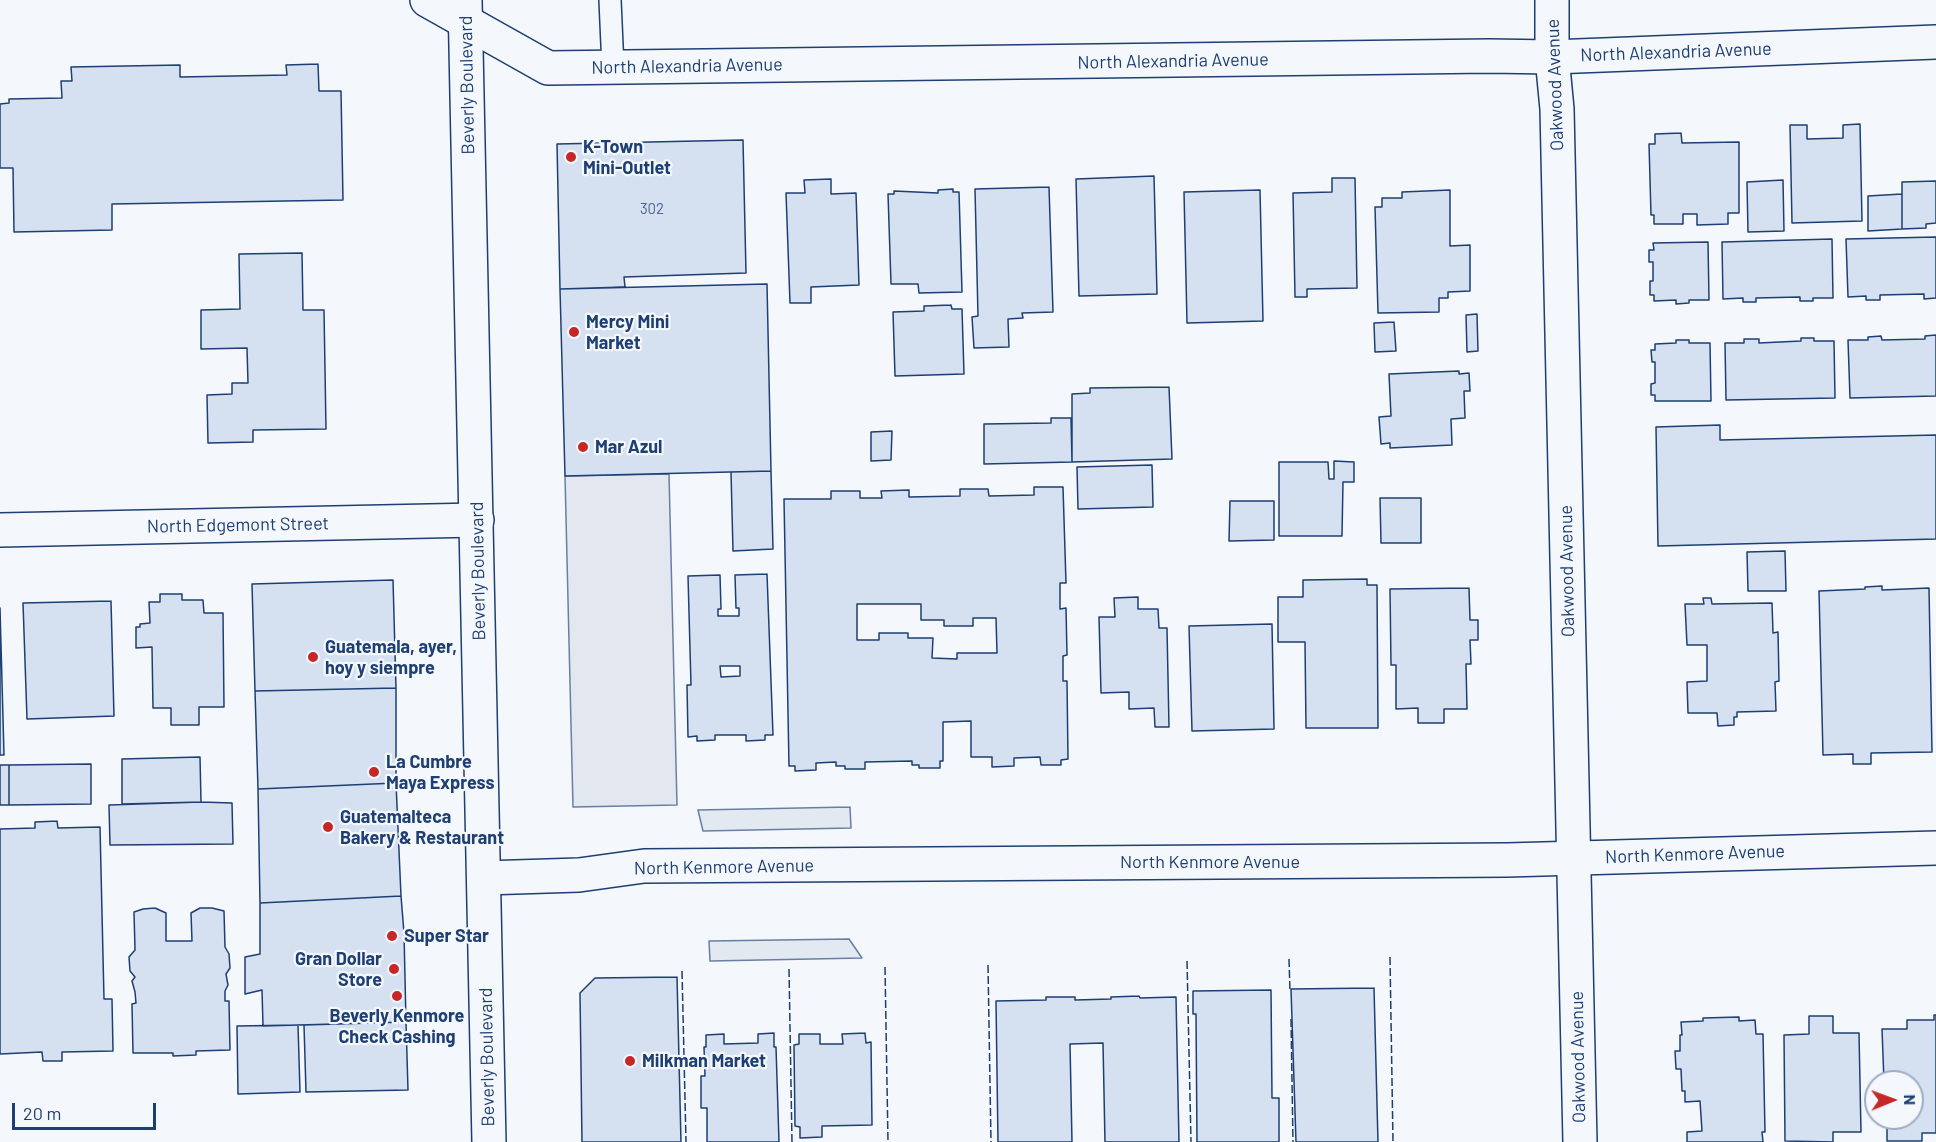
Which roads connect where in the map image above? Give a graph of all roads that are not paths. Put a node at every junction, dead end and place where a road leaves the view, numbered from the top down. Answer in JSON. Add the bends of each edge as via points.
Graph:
{"nodes":[{"id":1,"x":427,"y":0,"type":"edge"},
{"id":2,"x":610,"y":0,"type":"edge"},
{"id":3,"x":1552,"y":0,"type":"edge"},
{"id":4,"x":466,"y":11,"type":"edge"},
{"id":5,"x":1936,"y":42,"type":"edge"},
{"id":6,"x":1552,"y":57,"type":"junction"},
{"id":7,"x":613,"y":68,"type":"junction"},
{"id":8,"x":477,"y":520,"type":"junction"},
{"id":9,"x":0,"y":530,"type":"edge"},
{"id":10,"x":1936,"y":848,"type":"edge"},
{"id":11,"x":1574,"y":857,"type":"junction"},
{"id":12,"x":484,"y":878,"type":"junction"},
{"id":13,"x":489,"y":1142,"type":"edge"},
{"id":14,"x":1580,"y":1142,"type":"edge"}],
"edges":[{"from":1,"to":4,"type":"street","name":"North Alexandria Avenue"},
{"from":2,"to":7,"type":"lane"},
{"from":3,"to":6,"type":"street","name":"Oakwood Avenue"},
{"from":4,"to":7,"type":"street","name":"North Alexandria Avenue","via":[[548,68]]},
{"from":4,"to":8,"type":"street","name":"Beverly Boulevard"},
{"from":5,"to":6,"type":"street","name":"North Alexandria Avenue"},
{"from":6,"to":7,"type":"street","name":"North Alexandria Avenue"},
{"from":6,"to":11,"type":"street","name":"Oakwood Avenue","via":[[1557,109]]},
{"from":8,"to":9,"type":"street","name":"North Edgemont Street"},
{"from":8,"to":12,"type":"street","name":"Beverly Boulevard"},
{"from":10,"to":11,"type":"street","name":"North Kenmore Avenue"},
{"from":11,"to":12,"type":"street","name":"North Kenmore Avenue","via":[[644,866],[579,875]]},
{"from":11,"to":14,"type":"street","name":"Oakwood Avenue"},
{"from":12,"to":13,"type":"street","name":"Beverly Boulevard"}]}
